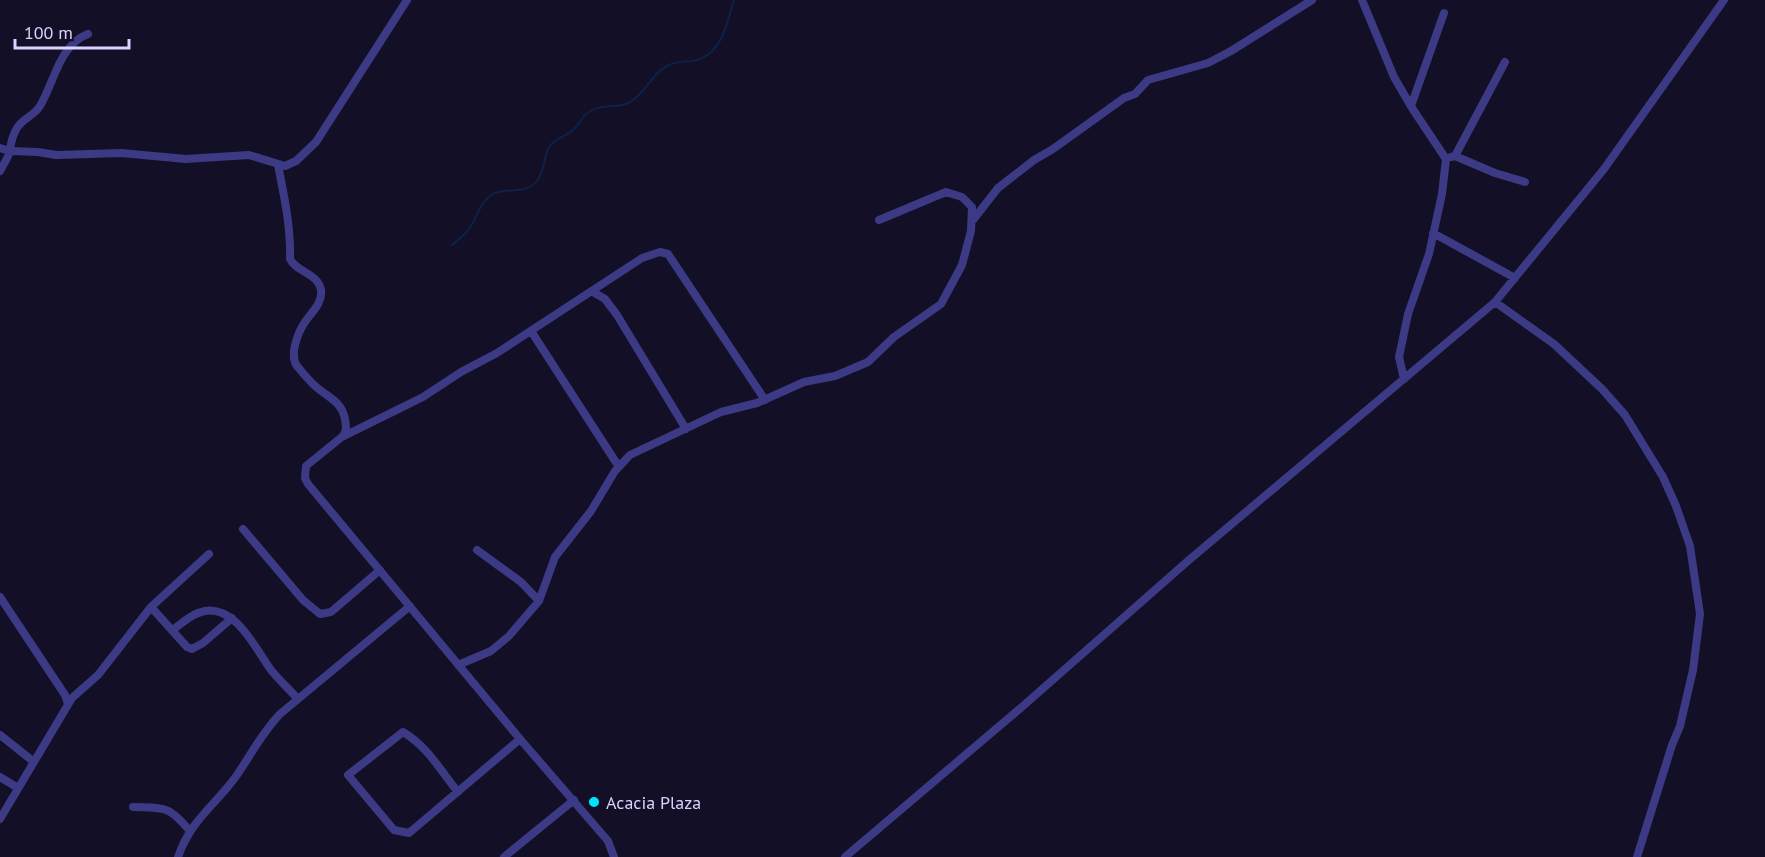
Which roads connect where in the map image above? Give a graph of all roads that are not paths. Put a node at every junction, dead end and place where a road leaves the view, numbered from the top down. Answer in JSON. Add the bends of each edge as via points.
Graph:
{"nodes":[{"id":1,"x":407,"y":0,"type":"edge"},
{"id":2,"x":1312,"y":0,"type":"edge"},
{"id":3,"x":1362,"y":0,"type":"edge"},
{"id":4,"x":1724,"y":0,"type":"edge"},
{"id":5,"x":1444,"y":13,"type":"dead end"},
{"id":6,"x":88,"y":34,"type":"dead end"},
{"id":7,"x":1505,"y":62,"type":"dead end"},
{"id":8,"x":1411,"y":106,"type":"junction"},
{"id":9,"x":0,"y":148,"type":"edge"},
{"id":10,"x":10,"y":151,"type":"junction"},
{"id":11,"x":1455,"y":156,"type":"junction"},
{"id":12,"x":1446,"y":159,"type":"junction"},
{"id":13,"x":278,"y":165,"type":"junction"},
{"id":14,"x":0,"y":171,"type":"edge"},
{"id":15,"x":1525,"y":182,"type":"dead end"},
{"id":16,"x":879,"y":220,"type":"dead end"},
{"id":17,"x":973,"y":220,"type":"junction"},
{"id":18,"x":1433,"y":233,"type":"junction"},
{"id":19,"x":1515,"y":278,"type":"junction"},
{"id":20,"x":593,"y":292,"type":"junction"},
{"id":21,"x":1495,"y":302,"type":"junction"},
{"id":22,"x":531,"y":332,"type":"junction"},
{"id":23,"x":1404,"y":379,"type":"junction"},
{"id":24,"x":765,"y":400,"type":"junction"},
{"id":25,"x":686,"y":429,"type":"junction"},
{"id":26,"x":343,"y":436,"type":"junction"},
{"id":27,"x":619,"y":467,"type":"junction"},
{"id":28,"x":243,"y":529,"type":"dead end"},
{"id":29,"x":477,"y":550,"type":"dead end"},
{"id":30,"x":209,"y":554,"type":"dead end"},
{"id":31,"x":380,"y":570,"type":"junction"},
{"id":32,"x":0,"y":597,"type":"edge"},
{"id":33,"x":538,"y":601,"type":"junction"},
{"id":34,"x":410,"y":606,"type":"junction"},
{"id":35,"x":151,"y":608,"type":"junction"},
{"id":36,"x":232,"y":618,"type":"junction"},
{"id":37,"x":173,"y":630,"type":"junction"},
{"id":38,"x":458,"y":665,"type":"junction"},
{"id":39,"x":297,"y":698,"type":"junction"},
{"id":40,"x":68,"y":704,"type":"junction"},
{"id":41,"x":0,"y":735,"type":"edge"},
{"id":42,"x":520,"y":740,"type":"junction"},
{"id":43,"x":34,"y":762,"type":"junction"},
{"id":44,"x":0,"y":777,"type":"edge"},
{"id":45,"x":18,"y":788,"type":"junction"},
{"id":46,"x":458,"y":792,"type":"junction"},
{"id":47,"x":574,"y":800,"type":"junction"},
{"id":48,"x":133,"y":807,"type":"dead end"},
{"id":49,"x":0,"y":819,"type":"edge"},
{"id":50,"x":190,"y":831,"type":"junction"},
{"id":51,"x":506,"y":856,"type":"edge"},
{"id":52,"x":178,"y":857,"type":"edge"},
{"id":53,"x":614,"y":857,"type":"edge"},
{"id":54,"x":845,"y":857,"type":"edge"},
{"id":55,"x":1637,"y":857,"type":"edge"}],
"edges":[{"from":1,"to":13,"type":"street","via":[[316,142],[296,161]]},
{"from":2,"to":17,"type":"street","via":[[1208,63],[1148,80],[1135,94],[998,188]]},
{"from":3,"to":8,"type":"street","via":[[1389,66]]},
{"from":4,"to":19,"type":"street","via":[[1604,169]]},
{"from":5,"to":8,"type":"street"},
{"from":6,"to":10,"type":"street","via":[[70,48],[40,106],[22,120],[11,140]]},
{"from":7,"to":11,"type":"street"},
{"from":8,"to":12,"type":"street"},
{"from":9,"to":10,"type":"street"},
{"from":10,"to":13,"type":"street","via":[[56,155],[121,153],[186,159],[249,155]]},
{"from":10,"to":14,"type":"street"},
{"from":11,"to":12,"type":"street"},
{"from":11,"to":15,"type":"street"},
{"from":12,"to":18,"type":"street"},
{"from":13,"to":26,"type":"street","via":[[287,210],[290,259],[315,281],[321,293],[298,336],[294,359],[312,384],[339,404],[346,425]]},
{"from":16,"to":17,"type":"street","via":[[946,192],[962,196],[972,207]]},
{"from":17,"to":24,"type":"street","via":[[962,265],[941,304],[894,337],[868,362],[835,376],[804,382]]},
{"from":18,"to":19,"type":"street"},
{"from":18,"to":23,"type":"street","via":[[1407,314],[1399,357]]},
{"from":19,"to":21,"type":"street"},
{"from":20,"to":22,"type":"street"},
{"from":20,"to":24,"type":"street","via":[[642,258],[660,252],[668,254]]},
{"from":20,"to":25,"type":"street","via":[[605,299],[616,315]]},
{"from":21,"to":23,"type":"street"},
{"from":21,"to":55,"type":"street","via":[[1554,344],[1625,415],[1663,477],[1690,546],[1700,614],[1693,670],[1680,726]]},
{"from":22,"to":26,"type":"street","via":[[423,397]]},
{"from":22,"to":27,"type":"street"},
{"from":23,"to":54,"type":"street"},
{"from":24,"to":25,"type":"street","via":[[721,412]]},
{"from":25,"to":27,"type":"street","via":[[630,455]]},
{"from":26,"to":31,"type":"street","via":[[310,461],[305,478]]},
{"from":27,"to":33,"type":"street","via":[[555,557]]},
{"from":28,"to":31,"type":"street","via":[[303,600],[320,614],[331,612]]},
{"from":29,"to":33,"type":"street","via":[[521,582]]},
{"from":30,"to":35,"type":"street"},
{"from":31,"to":34,"type":"street"},
{"from":32,"to":40,"type":"street"},
{"from":33,"to":38,"type":"street","via":[[491,651]]},
{"from":34,"to":38,"type":"street"},
{"from":34,"to":39,"type":"street"},
{"from":35,"to":37,"type":"street"},
{"from":35,"to":40,"type":"street","via":[[98,675]]},
{"from":36,"to":37,"type":"street","via":[[205,611]]},
{"from":36,"to":37,"type":"street","via":[[196,648],[188,647]]},
{"from":36,"to":39,"type":"street","via":[[272,672]]},
{"from":38,"to":42,"type":"street"},
{"from":39,"to":50,"type":"street","via":[[263,733],[237,776]]},
{"from":40,"to":43,"type":"street"},
{"from":41,"to":43,"type":"street"},
{"from":42,"to":46,"type":"street"},
{"from":42,"to":47,"type":"street"},
{"from":43,"to":45,"type":"street"},
{"from":44,"to":45,"type":"street"},
{"from":45,"to":49,"type":"street"},
{"from":46,"to":46,"type":"street","via":[[409,833],[394,830],[348,775],[403,732],[433,757]]},
{"from":47,"to":51,"type":"street"},
{"from":47,"to":53,"type":"street","via":[[608,841]]},
{"from":48,"to":50,"type":"street","via":[[166,808]]},
{"from":50,"to":52,"type":"street"}]}
